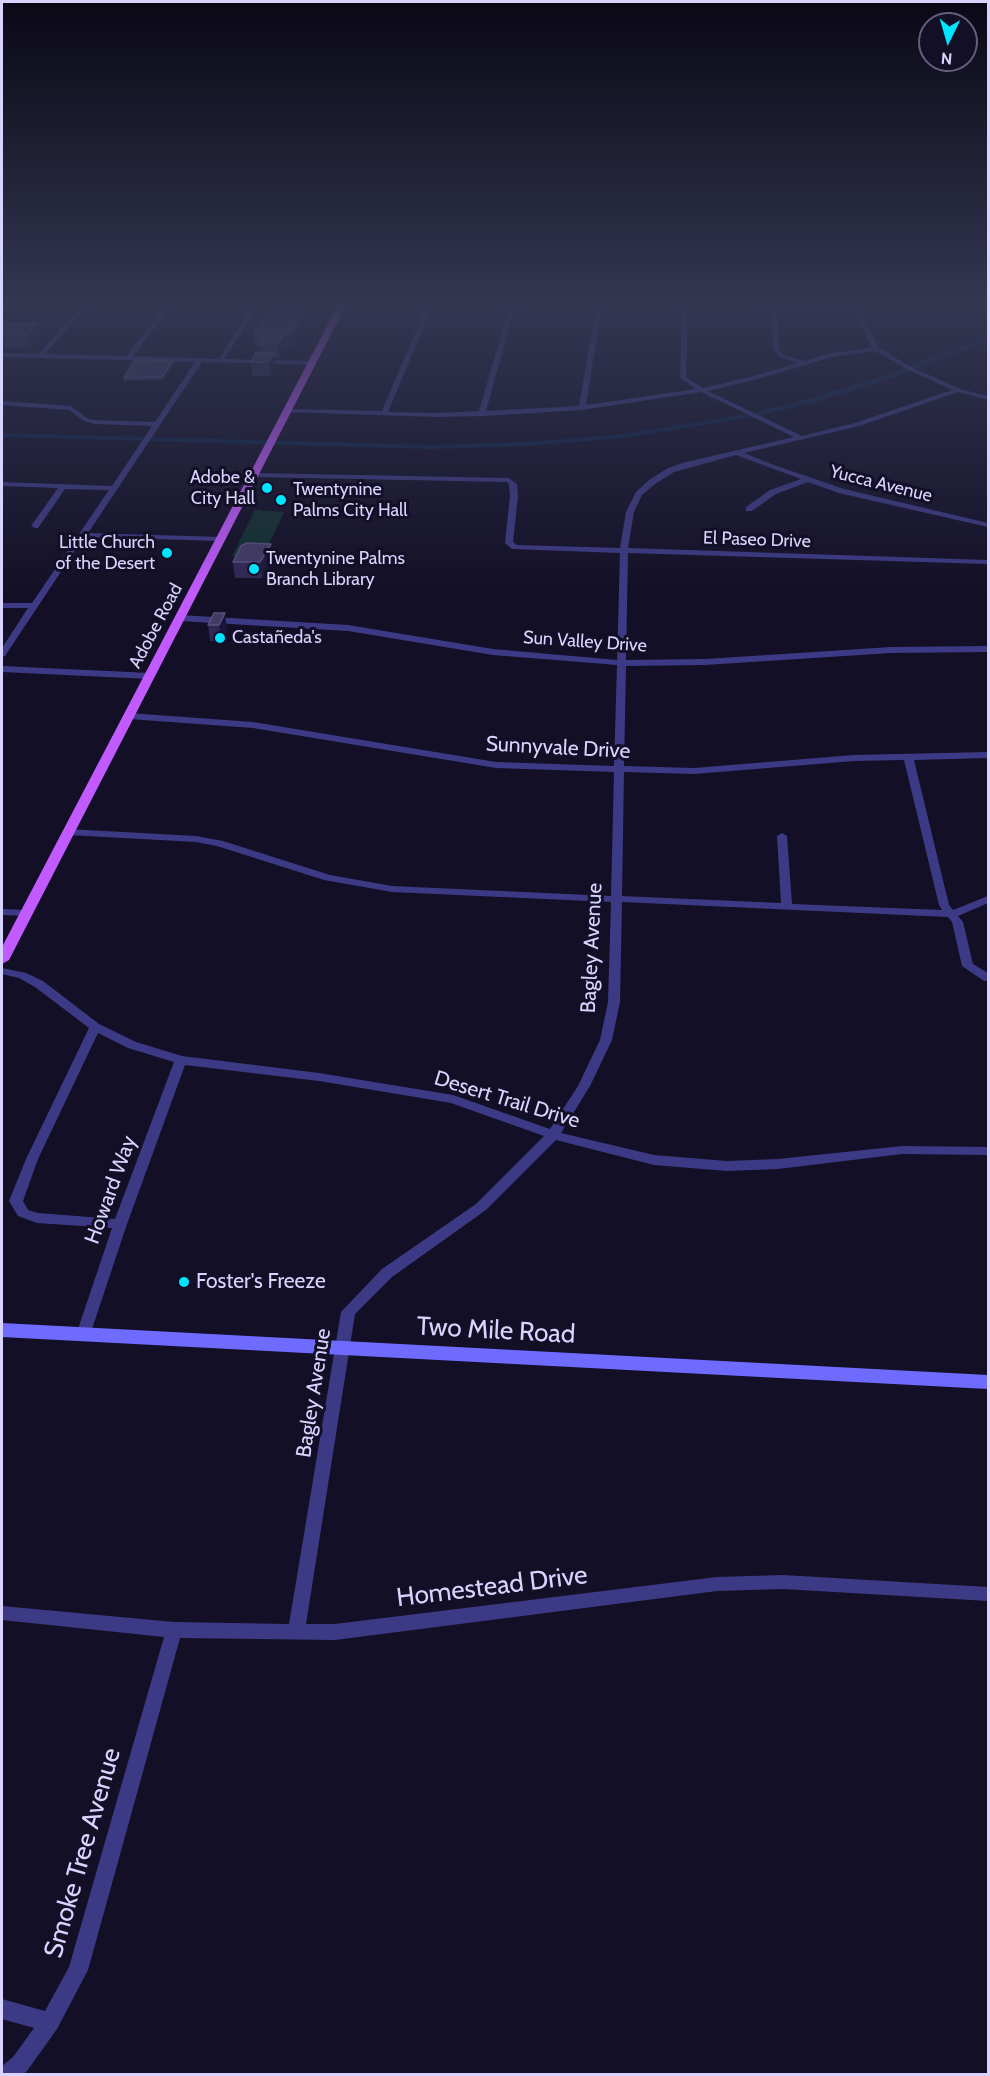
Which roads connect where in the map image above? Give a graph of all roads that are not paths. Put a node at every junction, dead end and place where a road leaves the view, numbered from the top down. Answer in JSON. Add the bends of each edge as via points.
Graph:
{"nodes":[{"id":1,"x":14,"y":404,"type":"edge"},
{"id":2,"x":170,"y":404,"type":"edge"},
{"id":3,"x":292,"y":404,"type":"edge"},
{"id":4,"x":388,"y":404,"type":"edge"},
{"id":5,"x":484,"y":404,"type":"edge"},
{"id":6,"x":583,"y":404,"type":"edge"},
{"id":7,"x":609,"y":404,"type":"edge"},
{"id":8,"x":731,"y":404,"type":"edge"},
{"id":9,"x":920,"y":404,"type":"edge"},
{"id":10,"x":582,"y":408,"type":"junction"},
{"id":11,"x":288,"y":411,"type":"junction"},
{"id":12,"x":384,"y":414,"type":"junction"},
{"id":13,"x":483,"y":414,"type":"junction"},
{"id":14,"x":156,"y":424,"type":"junction"},
{"id":15,"x":801,"y":438,"type":"junction"},
{"id":16,"x":734,"y":452,"type":"junction"},
{"id":17,"x":254,"y":475,"type":"junction"},
{"id":18,"x":806,"y":480,"type":"junction"},
{"id":19,"x":2,"y":484,"type":"edge"},
{"id":20,"x":63,"y":486,"type":"junction"},
{"id":21,"x":113,"y":488,"type":"junction"},
{"id":22,"x":749,"y":509,"type":"dead end"},
{"id":23,"x":988,"y":525,"type":"edge"},
{"id":24,"x":35,"y":526,"type":"dead end"},
{"id":25,"x":81,"y":535,"type":"junction"},
{"id":26,"x":221,"y":539,"type":"junction"},
{"id":27,"x":624,"y":551,"type":"junction"},
{"id":28,"x":988,"y":562,"type":"edge"},
{"id":29,"x":2,"y":605,"type":"edge"},
{"id":30,"x":33,"y":606,"type":"junction"},
{"id":31,"x":180,"y":618,"type":"junction"},
{"id":32,"x":988,"y":649,"type":"edge"},
{"id":33,"x":2,"y":654,"type":"edge"},
{"id":34,"x":622,"y":663,"type":"junction"},
{"id":35,"x":2,"y":669,"type":"edge"},
{"id":36,"x":150,"y":676,"type":"junction"},
{"id":37,"x":129,"y":716,"type":"junction"},
{"id":38,"x":988,"y":755,"type":"edge"},
{"id":39,"x":908,"y":756,"type":"junction"},
{"id":40,"x":618,"y":770,"type":"junction"},
{"id":41,"x":69,"y":832,"type":"junction"},
{"id":42,"x":782,"y":836,"type":"dead end"},
{"id":43,"x":616,"y":899,"type":"junction"},
{"id":44,"x":988,"y":899,"type":"edge"},
{"id":45,"x":787,"y":906,"type":"junction"},
{"id":46,"x":2,"y":912,"type":"edge"},
{"id":47,"x":26,"y":913,"type":"junction"},
{"id":48,"x":953,"y":914,"type":"junction"},
{"id":49,"x":2,"y":960,"type":"edge"},
{"id":50,"x":2,"y":971,"type":"edge"},
{"id":51,"x":988,"y":978,"type":"edge"},
{"id":52,"x":95,"y":1027,"type":"junction"},
{"id":53,"x":181,"y":1060,"type":"junction"},
{"id":54,"x":553,"y":1135,"type":"junction"},
{"id":55,"x":988,"y":1151,"type":"edge"},
{"id":56,"x":120,"y":1224,"type":"junction"},
{"id":57,"x":2,"y":1330,"type":"edge"},
{"id":58,"x":83,"y":1335,"type":"junction"},
{"id":59,"x":342,"y":1348,"type":"junction"},
{"id":60,"x":988,"y":1382,"type":"edge"},
{"id":61,"x":988,"y":1594,"type":"edge"},
{"id":62,"x":2,"y":1613,"type":"edge"},
{"id":63,"x":174,"y":1630,"type":"junction"},
{"id":64,"x":296,"y":1632,"type":"junction"},
{"id":65,"x":2,"y":2008,"type":"edge"},
{"id":66,"x":50,"y":2022,"type":"junction"},
{"id":67,"x":8,"y":2074,"type":"edge"}],
"edges":[{"from":1,"to":14,"type":"street","via":[[71,408],[94,422]]},
{"from":2,"to":14,"type":"street"},
{"from":3,"to":11,"type":"main road","name":"Adobe Road"},
{"from":4,"to":12,"type":"street"},
{"from":5,"to":13,"type":"street"},
{"from":6,"to":10,"type":"street"},
{"from":7,"to":10,"type":"street"},
{"from":8,"to":15,"type":"street"},
{"from":9,"to":15,"type":"street","name":"Bagley Avenue"},
{"from":10,"to":13,"type":"street"},
{"from":11,"to":12,"type":"street"},
{"from":11,"to":17,"type":"main road","name":"Adobe Road"},
{"from":12,"to":13,"type":"street"},
{"from":14,"to":21,"type":"street"},
{"from":15,"to":16,"type":"street","name":"Bagley Avenue"},
{"from":16,"to":18,"type":"street","name":"Yucca Avenue"},
{"from":16,"to":27,"type":"street","name":"Bagley Avenue","via":[[671,470],[652,482],[639,494],[630,512]]},
{"from":17,"to":26,"type":"main road","name":"Adobe Road"},
{"from":17,"to":27,"type":"street","name":"El Paseo Drive","via":[[509,480],[514,496],[509,543],[525,548]]},
{"from":18,"to":22,"type":"street","via":[[773,492]]},
{"from":18,"to":23,"type":"street","name":"Yucca Avenue"},
{"from":19,"to":20,"type":"street"},
{"from":20,"to":21,"type":"street"},
{"from":20,"to":24,"type":"street"},
{"from":21,"to":25,"type":"street"},
{"from":25,"to":26,"type":"street"},
{"from":25,"to":30,"type":"street"},
{"from":26,"to":31,"type":"main road","name":"Adobe Road"},
{"from":27,"to":28,"type":"street","name":"El Paseo Drive"},
{"from":27,"to":34,"type":"street","name":"Bagley Avenue"},
{"from":29,"to":30,"type":"street"},
{"from":30,"to":33,"type":"street"},
{"from":31,"to":34,"type":"street","name":"Sun Valley Drive","via":[[348,628],[493,652]]},
{"from":31,"to":36,"type":"main road","name":"Adobe Road"},
{"from":32,"to":34,"type":"street","name":"Sun Valley Drive"},
{"from":34,"to":40,"type":"street","name":"Bagley Avenue"},
{"from":35,"to":36,"type":"street"},
{"from":36,"to":37,"type":"main road","name":"Adobe Road"},
{"from":37,"to":40,"type":"street","name":"Sunnyvale Drive","via":[[224,721],[496,765]]},
{"from":37,"to":41,"type":"main road","name":"Adobe Road"},
{"from":38,"to":39,"type":"street","name":"Sunnyvale Drive"},
{"from":39,"to":40,"type":"street","name":"Sunnyvale Drive","via":[[694,771]]},
{"from":39,"to":48,"type":"street","via":[[944,905]]},
{"from":40,"to":43,"type":"street","name":"Bagley Avenue"},
{"from":41,"to":43,"type":"street","via":[[180,837],[219,843],[327,878],[370,886]]},
{"from":41,"to":47,"type":"main road","name":"Adobe Road"},
{"from":42,"to":45,"type":"street"},
{"from":43,"to":45,"type":"street"},
{"from":43,"to":54,"type":"street","name":"Bagley Avenue","via":[[614,1002],[606,1040],[584,1086]]},
{"from":44,"to":48,"type":"street"},
{"from":45,"to":48,"type":"street"},
{"from":46,"to":47,"type":"street"},
{"from":47,"to":49,"type":"main road","name":"Adobe Road"},
{"from":48,"to":51,"type":"street","via":[[968,966]]},
{"from":50,"to":52,"type":"street","name":"Desert Trail Drive","via":[[39,984]]},
{"from":52,"to":53,"type":"street","name":"Desert Trail Drive","via":[[132,1045]]},
{"from":52,"to":56,"type":"street","via":[[16,1201],[23,1214],[37,1218]]},
{"from":53,"to":54,"type":"street","name":"Desert Trail Drive","via":[[453,1099]]},
{"from":53,"to":56,"type":"street","name":"Howard Way"},
{"from":54,"to":55,"type":"street","name":"Desert Trail Drive","via":[[654,1160],[727,1166],[902,1150]]},
{"from":54,"to":59,"type":"street","name":"Bagley Avenue","via":[[481,1207],[387,1273],[348,1312]]},
{"from":56,"to":58,"type":"street","name":"Howard Way"},
{"from":57,"to":58,"type":"main road","name":"Two Mile Road"},
{"from":58,"to":59,"type":"main road","name":"Two Mile Road"},
{"from":59,"to":60,"type":"main road","name":"Two Mile Road"},
{"from":59,"to":64,"type":"street","name":"Bagley Avenue"},
{"from":61,"to":64,"type":"street","name":"Homestead Drive","via":[[783,1582],[717,1584],[335,1632]]},
{"from":62,"to":63,"type":"street","name":"Homestead Drive"},
{"from":63,"to":64,"type":"street","name":"Homestead Drive"},
{"from":63,"to":66,"type":"street","name":"Smoke Tree Avenue","via":[[78,1970]]},
{"from":65,"to":66,"type":"street"},
{"from":66,"to":67,"type":"street","name":"Smoke Tree Avenue","via":[[20,2064]]}]}
